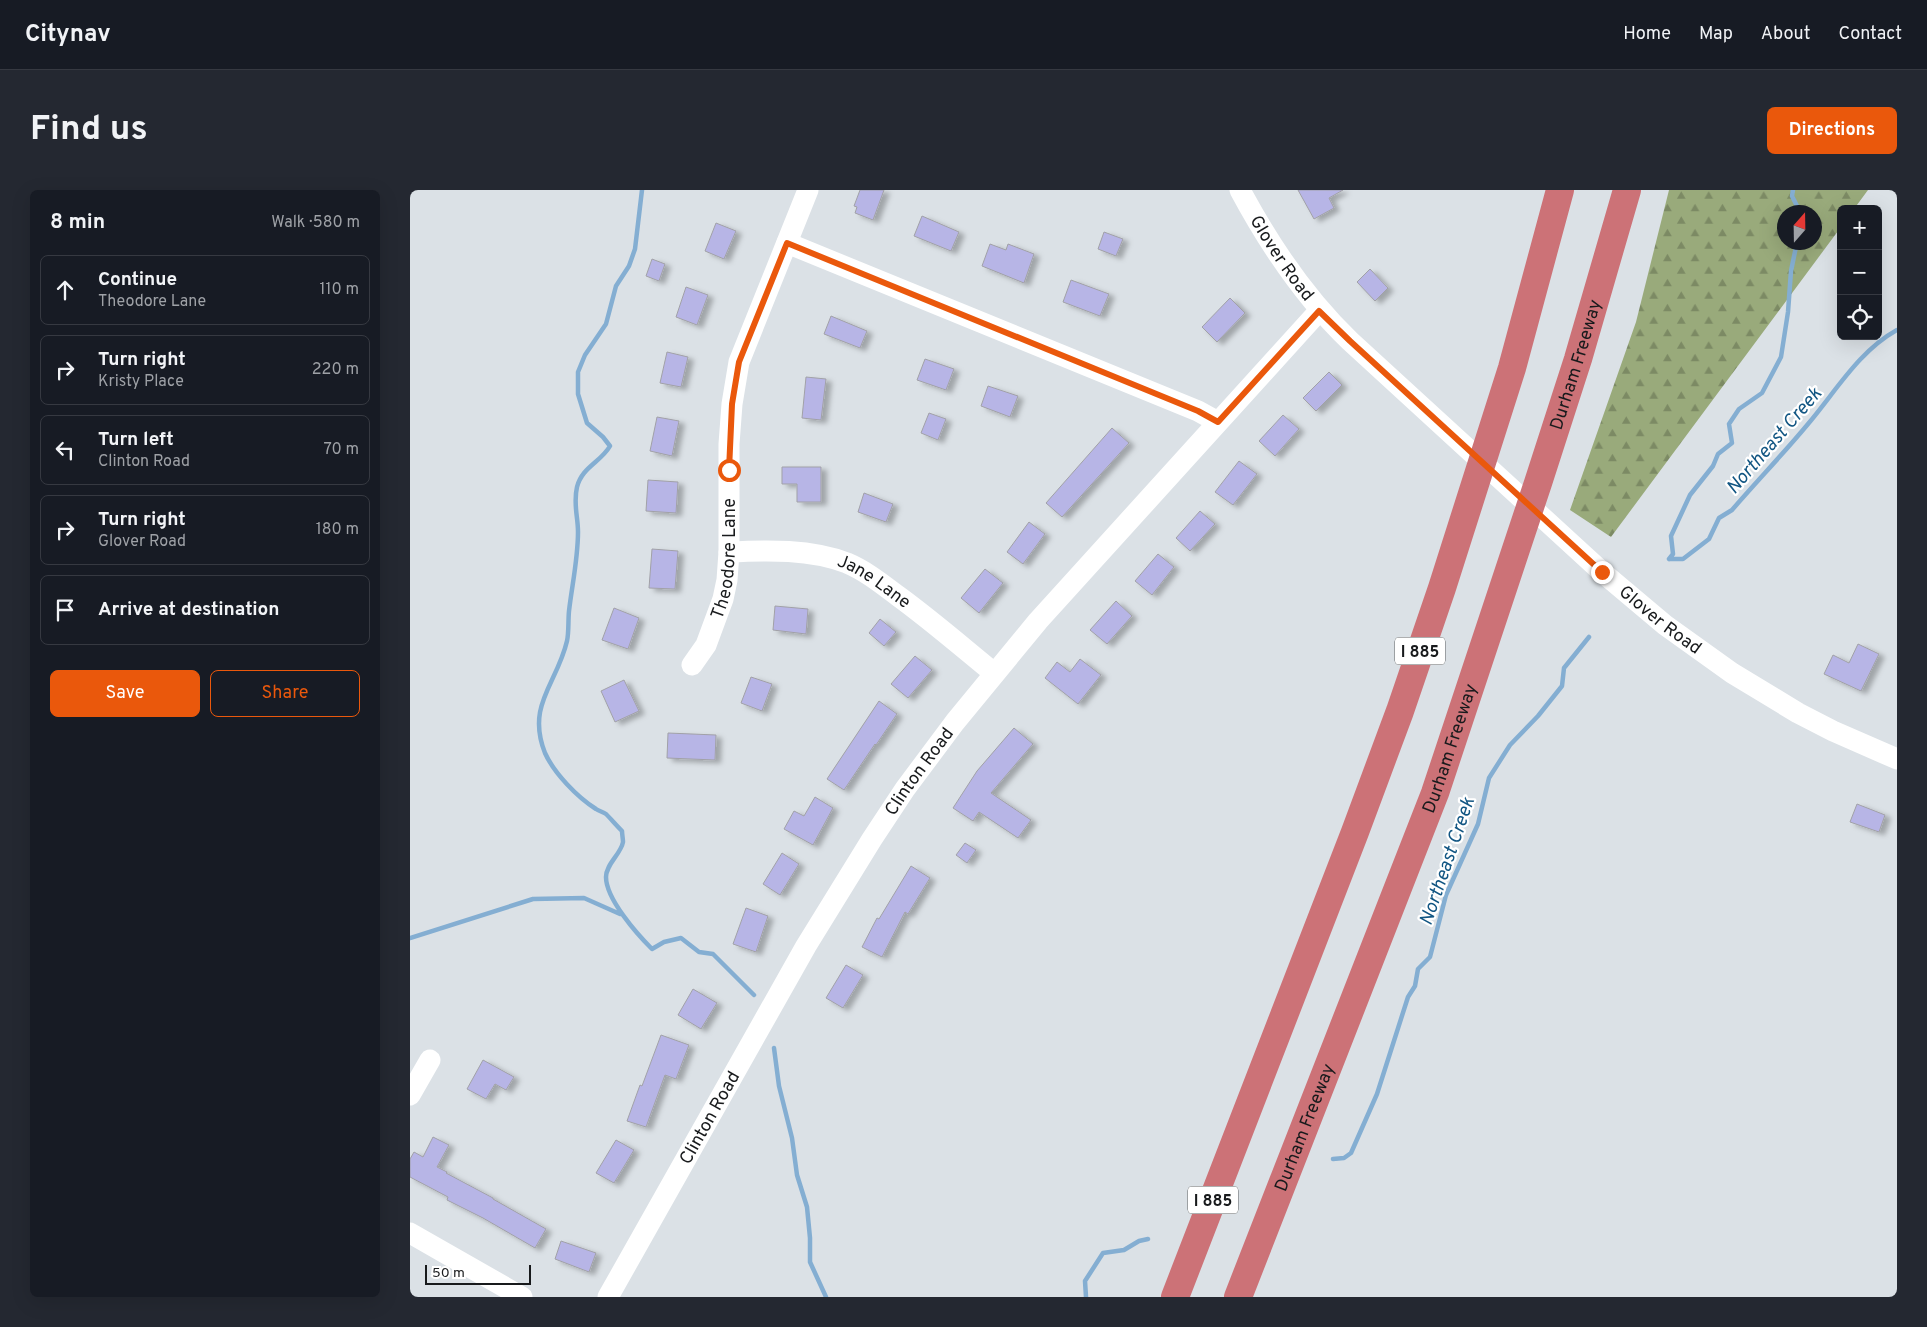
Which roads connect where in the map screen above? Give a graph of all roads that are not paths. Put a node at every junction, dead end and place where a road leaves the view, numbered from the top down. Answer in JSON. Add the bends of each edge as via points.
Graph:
{"nodes":[{"id":1,"x":808,"y":190,"type":"edge"},
{"id":2,"x":1240,"y":190,"type":"edge"},
{"id":3,"x":1560,"y":190,"type":"edge"},
{"id":4,"x":1627,"y":190,"type":"edge"},
{"id":5,"x":787,"y":243,"type":"junction"},
{"id":6,"x":1319,"y":311,"type":"junction"},
{"id":7,"x":1218,"y":422,"type":"junction"},
{"id":8,"x":730,"y":552,"type":"junction"},
{"id":9,"x":692,"y":665,"type":"dead end"},
{"id":10,"x":994,"y":673,"type":"junction"},
{"id":11,"x":1897,"y":759,"type":"edge"},
{"id":12,"x":430,"y":1060,"type":"dead end"},
{"id":13,"x":410,"y":1095,"type":"edge"},
{"id":14,"x":410,"y":1233,"type":"edge"},
{"id":15,"x":522,"y":1297,"type":"edge"},
{"id":16,"x":608,"y":1297,"type":"edge"},
{"id":17,"x":1175,"y":1297,"type":"edge"},
{"id":18,"x":1238,"y":1297,"type":"edge"}],
"edges":[{"from":1,"to":5,"type":"street","name":"Theodore Lane"},
{"from":2,"to":6,"type":"street","name":"Glover Road","via":[[1278,257]]},
{"from":3,"to":17,"type":"highway","number":"I 885","via":[[1512,368],[1400,711]]},
{"from":4,"to":18,"type":"highway","name":"Durham Freeway","via":[[1538,484],[1434,793]]},
{"from":5,"to":7,"type":"street"},
{"from":5,"to":8,"type":"street","name":"Theodore Lane","via":[[739,362],[729,444]]},
{"from":6,"to":7,"type":"street","name":"Clinton Road"},
{"from":6,"to":11,"type":"street","name":"Glover Road","via":[[1571,544],[1665,625],[1732,673],[1798,713]]},
{"from":7,"to":10,"type":"street","name":"Clinton Road"},
{"from":8,"to":9,"type":"street","name":"Theodore Lane","via":[[728,580],[715,623]]},
{"from":8,"to":10,"type":"street","name":"Jane Lane","via":[[804,554],[846,563],[899,597]]},
{"from":10,"to":16,"type":"street","name":"Clinton Road","via":[[905,789],[862,854],[806,946]]},
{"from":12,"to":13,"type":"street"},
{"from":14,"to":15,"type":"street"}]}
